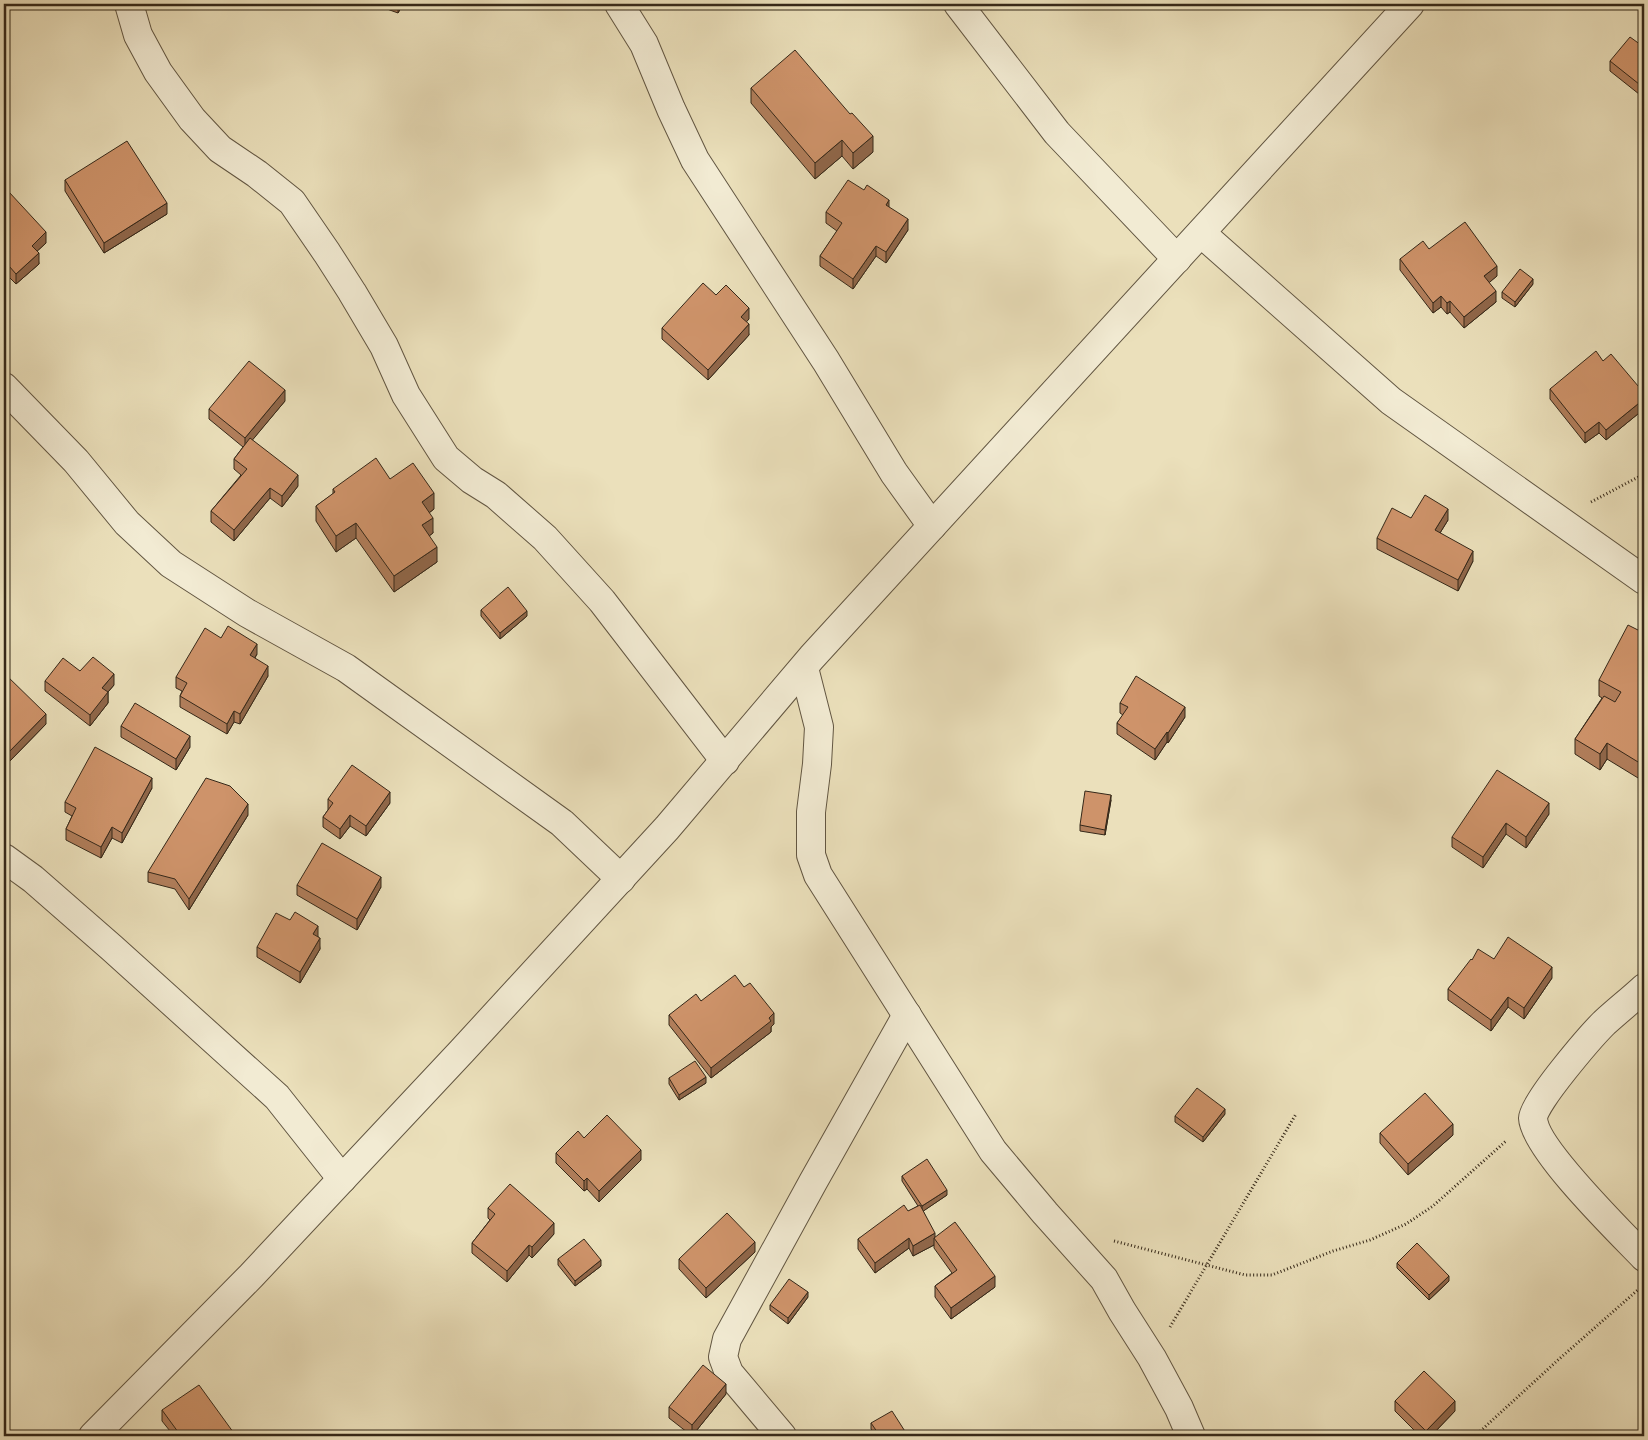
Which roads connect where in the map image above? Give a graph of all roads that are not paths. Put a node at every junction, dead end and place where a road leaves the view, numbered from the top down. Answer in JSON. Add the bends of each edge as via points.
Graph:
{"nodes":[{"id":1,"x":129,"y":4,"type":"edge"},
{"id":2,"x":619,"y":4,"type":"edge"},
{"id":3,"x":958,"y":4,"type":"edge"},
{"id":4,"x":1410,"y":4,"type":"edge"},
{"id":5,"x":1201,"y":233,"type":"junction"},
{"id":6,"x":1178,"y":259,"type":"junction"},
{"id":7,"x":4,"y":387,"type":"edge"},
{"id":8,"x":932,"y":526,"type":"junction"},
{"id":9,"x":1644,"y":580,"type":"edge"},
{"id":10,"x":804,"y":668,"type":"junction"},
{"id":11,"x":725,"y":760,"type":"junction"},
{"id":12,"x":4,"y":858,"type":"edge"},
{"id":13,"x":620,"y":879,"type":"junction"},
{"id":14,"x":1644,"y":988,"type":"edge"},
{"id":15,"x":907,"y":1015,"type":"junction"},
{"id":16,"x":342,"y":1179,"type":"junction"},
{"id":17,"x":1644,"y":1257,"type":"edge"},
{"id":18,"x":94,"y":1436,"type":"edge"},
{"id":19,"x":782,"y":1436,"type":"edge"},
{"id":20,"x":1191,"y":1436,"type":"edge"}],
"edges":[{"from":1,"to":11,"type":"street","via":[[138,36],[158,72],[192,119],[220,149],[292,202],[352,292],[384,346],[406,395],[446,458],[546,538],[602,601]]},
{"from":2,"to":8,"type":"street","via":[[644,44],[695,160],[826,361],[894,473]]},
{"from":3,"to":6,"type":"street","via":[[1057,133]]},
{"from":4,"to":5,"type":"street"},
{"from":5,"to":6,"type":"street"},
{"from":5,"to":9,"type":"street","via":[[1391,401]]},
{"from":6,"to":8,"type":"street"},
{"from":7,"to":13,"type":"street","via":[[76,461],[128,523],[171,564],[354,673],[562,823]]},
{"from":8,"to":10,"type":"street"},
{"from":10,"to":11,"type":"street"},
{"from":10,"to":15,"type":"street","via":[[819,727],[811,856],[818,875]]},
{"from":11,"to":13,"type":"street"},
{"from":12,"to":16,"type":"street","via":[[112,948],[277,1097]]},
{"from":13,"to":16,"type":"street"},
{"from":14,"to":17,"type":"street","via":[[1604,1024],[1552,1086],[1533,1116],[1545,1148]]},
{"from":15,"to":19,"type":"street","via":[[728,1339],[723,1358],[729,1374]]},
{"from":15,"to":20,"type":"street","via":[[993,1151],[1104,1280],[1152,1358]]},
{"from":16,"to":18,"type":"street"}]}
